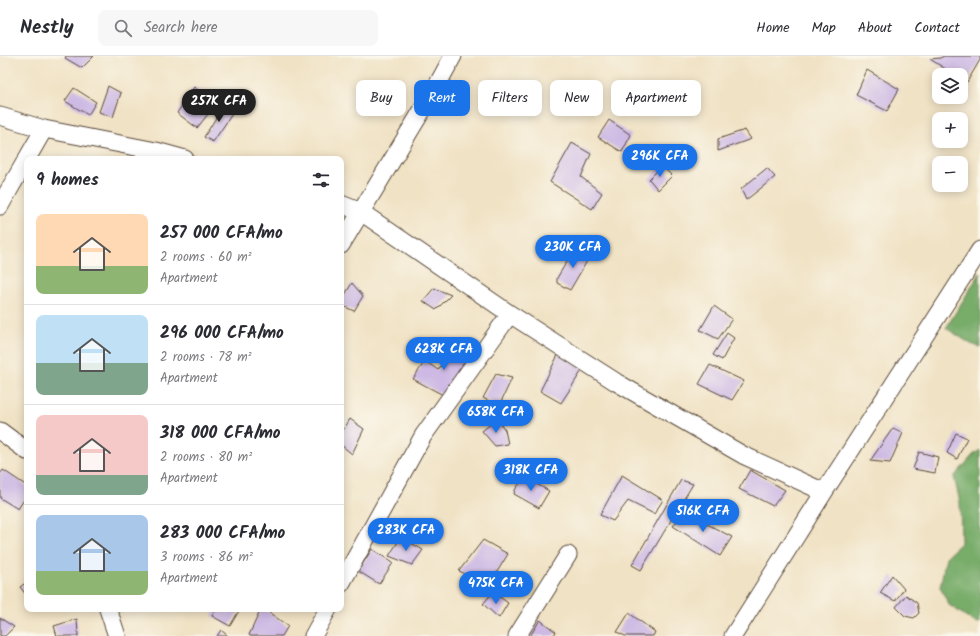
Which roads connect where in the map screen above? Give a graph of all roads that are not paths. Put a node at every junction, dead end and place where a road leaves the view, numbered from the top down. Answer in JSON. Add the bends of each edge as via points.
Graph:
{"nodes":[{"id":1,"x":453,"y":56,"type":"edge"},
{"id":2,"x":0,"y":116,"type":"edge"},
{"id":3,"x":44,"y":129,"type":"junction"},
{"id":4,"x":28,"y":156,"type":"edge"},
{"id":5,"x":174,"y":156,"type":"edge"},
{"id":6,"x":24,"y":163,"type":"edge"},
{"id":7,"x":344,"y":205,"type":"edge"},
{"id":8,"x":0,"y":206,"type":"edge"},
{"id":9,"x":361,"y":212,"type":"junction"},
{"id":10,"x":344,"y":240,"type":"edge"},
{"id":11,"x":980,"y":250,"type":"edge"},
{"id":12,"x":510,"y":314,"type":"junction"},
{"id":13,"x":0,"y":431,"type":"edge"},
{"id":14,"x":24,"y":448,"type":"edge"},
{"id":15,"x":824,"y":492,"type":"junction"},
{"id":16,"x":568,"y":555,"type":"dead end"},
{"id":17,"x":344,"y":579,"type":"edge"},
{"id":18,"x":109,"y":612,"type":"edge"},
{"id":19,"x":326,"y":612,"type":"edge"},
{"id":20,"x":116,"y":636,"type":"edge"},
{"id":21,"x":313,"y":636,"type":"edge"},
{"id":22,"x":517,"y":636,"type":"edge"},
{"id":23,"x":733,"y":636,"type":"edge"}],
"edges":[{"from":1,"to":9,"type":"street"},
{"from":2,"to":3,"type":"street"},
{"from":3,"to":4,"type":"street"},
{"from":3,"to":5,"type":"street"},
{"from":6,"to":8,"type":"street"},
{"from":7,"to":9,"type":"street"},
{"from":9,"to":10,"type":"street"},
{"from":9,"to":12,"type":"street"},
{"from":11,"to":15,"type":"street"},
{"from":12,"to":15,"type":"street","via":[[616,382],[744,455]]},
{"from":12,"to":17,"type":"street","via":[[423,436]]},
{"from":13,"to":14,"type":"street"},
{"from":15,"to":23,"type":"street"},
{"from":16,"to":22,"type":"street"},
{"from":18,"to":20,"type":"street"},
{"from":19,"to":21,"type":"street"}]}
